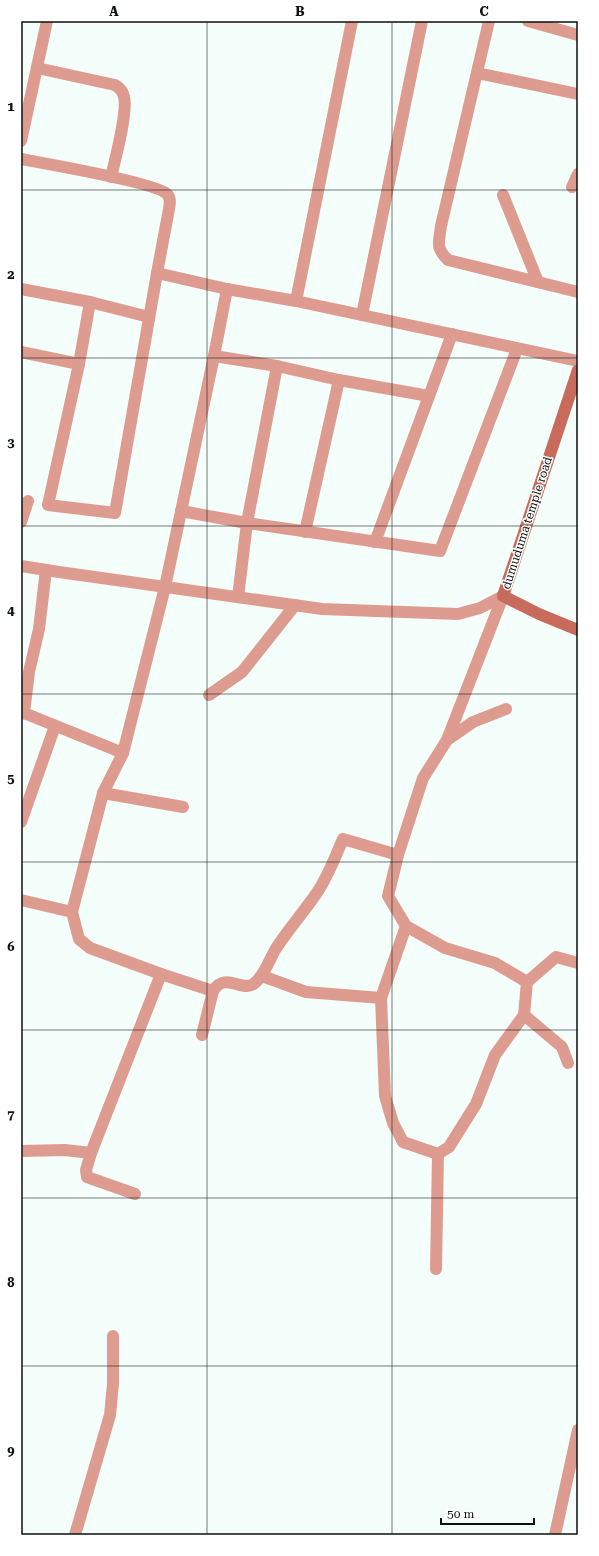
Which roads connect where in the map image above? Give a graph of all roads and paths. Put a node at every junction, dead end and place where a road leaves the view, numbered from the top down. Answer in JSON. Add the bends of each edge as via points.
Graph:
{"nodes":[{"id":1,"x":47,"y":21,"type":"edge"},
{"id":2,"x":352,"y":21,"type":"edge"},
{"id":3,"x":422,"y":21,"type":"edge"},
{"id":4,"x":489,"y":21,"type":"edge"},
{"id":5,"x":528,"y":21,"type":"edge"},
{"id":6,"x":578,"y":35,"type":"edge"},
{"id":7,"x":37,"y":68,"type":"junction"},
{"id":8,"x":477,"y":73,"type":"junction"},
{"id":9,"x":578,"y":94,"type":"edge"},
{"id":10,"x":21,"y":141,"type":"edge"},
{"id":11,"x":21,"y":159,"type":"edge"},
{"id":12,"x":578,"y":174,"type":"edge"},
{"id":13,"x":111,"y":177,"type":"junction"},
{"id":14,"x":572,"y":187,"type":"dead end"},
{"id":15,"x":503,"y":195,"type":"dead end"},
{"id":16,"x":157,"y":273,"type":"junction"},
{"id":17,"x":538,"y":282,"type":"junction"},
{"id":18,"x":21,"y":289,"type":"edge"},
{"id":19,"x":226,"y":289,"type":"junction"},
{"id":20,"x":578,"y":292,"type":"edge"},
{"id":21,"x":296,"y":301,"type":"junction"},
{"id":22,"x":90,"y":302,"type":"junction"},
{"id":23,"x":362,"y":315,"type":"junction"},
{"id":24,"x":149,"y":317,"type":"junction"},
{"id":25,"x":452,"y":334,"type":"junction"},
{"id":26,"x":517,"y":348,"type":"junction"},
{"id":27,"x":21,"y":352,"type":"edge"},
{"id":28,"x":214,"y":356,"type":"junction"},
{"id":29,"x":578,"y":362,"type":"edge"},
{"id":30,"x":78,"y":364,"type":"junction"},
{"id":31,"x":277,"y":366,"type":"junction"},
{"id":32,"x":578,"y":370,"type":"edge"},
{"id":33,"x":339,"y":380,"type":"junction"},
{"id":34,"x":429,"y":396,"type":"junction"},
{"id":35,"x":28,"y":501,"type":"dead end"},
{"id":36,"x":182,"y":511,"type":"junction"},
{"id":37,"x":21,"y":522,"type":"edge"},
{"id":38,"x":247,"y":523,"type":"junction"},
{"id":39,"x":305,"y":532,"type":"junction"},
{"id":40,"x":375,"y":542,"type":"junction"},
{"id":41,"x":21,"y":566,"type":"edge"},
{"id":42,"x":46,"y":570,"type":"junction"},
{"id":43,"x":166,"y":587,"type":"junction"},
{"id":44,"x":503,"y":596,"type":"junction"},
{"id":45,"x":238,"y":597,"type":"junction"},
{"id":46,"x":295,"y":605,"type":"junction"},
{"id":47,"x":578,"y":630,"type":"edge"},
{"id":48,"x":209,"y":695,"type":"dead end"},
{"id":49,"x":506,"y":709,"type":"dead end"},
{"id":50,"x":22,"y":714,"type":"edge"},
{"id":51,"x":56,"y":726,"type":"junction"},
{"id":52,"x":447,"y":740,"type":"junction"},
{"id":53,"x":123,"y":753,"type":"junction"},
{"id":54,"x":103,"y":793,"type":"junction"},
{"id":55,"x":183,"y":807,"type":"dead end"},
{"id":56,"x":21,"y":822,"type":"edge"},
{"id":57,"x":398,"y":855,"type":"junction"},
{"id":58,"x":21,"y":900,"type":"edge"},
{"id":59,"x":72,"y":912,"type":"junction"},
{"id":60,"x":406,"y":926,"type":"junction"},
{"id":61,"x":578,"y":963,"type":"edge"},
{"id":62,"x":161,"y":974,"type":"junction"},
{"id":63,"x":262,"y":976,"type":"junction"},
{"id":64,"x":527,"y":982,"type":"junction"},
{"id":65,"x":213,"y":991,"type":"junction"},
{"id":66,"x":381,"y":998,"type":"junction"},
{"id":67,"x":524,"y":1015,"type":"junction"},
{"id":68,"x":202,"y":1035,"type":"dead end"},
{"id":69,"x":568,"y":1063,"type":"dead end"},
{"id":70,"x":21,"y":1151,"type":"edge"},
{"id":71,"x":91,"y":1153,"type":"junction"},
{"id":72,"x":438,"y":1154,"type":"junction"},
{"id":73,"x":134,"y":1194,"type":"dead end"},
{"id":74,"x":436,"y":1269,"type":"dead end"},
{"id":75,"x":113,"y":1336,"type":"dead end"},
{"id":76,"x":578,"y":1430,"type":"edge"},
{"id":77,"x":75,"y":1535,"type":"edge"},
{"id":78,"x":555,"y":1535,"type":"edge"}],
"edges":[{"from":1,"to":7,"type":"street"},
{"from":2,"to":21,"type":"street"},
{"from":3,"to":23,"type":"street"},
{"from":4,"to":8,"type":"street"},
{"from":5,"to":6,"type":"street"},
{"from":7,"to":10,"type":"street"},
{"from":7,"to":13,"type":"street","via":[[115,85],[121,89],[125,98],[123,119]]},
{"from":8,"to":9,"type":"street"},
{"from":8,"to":17,"type":"street","via":[[441,226],[438,245],[440,253],[448,260]]},
{"from":11,"to":13,"type":"street"},
{"from":12,"to":14,"type":"street"},
{"from":13,"to":16,"type":"street","via":[[160,189],[170,199]]},
{"from":15,"to":17,"type":"street"},
{"from":16,"to":19,"type":"street"},
{"from":16,"to":24,"type":"street"},
{"from":17,"to":20,"type":"street"},
{"from":18,"to":22,"type":"street"},
{"from":19,"to":21,"type":"street"},
{"from":19,"to":28,"type":"street"},
{"from":21,"to":23,"type":"street"},
{"from":22,"to":24,"type":"street"},
{"from":22,"to":30,"type":"street"},
{"from":23,"to":25,"type":"street"},
{"from":24,"to":30,"type":"street","via":[[115,513],[48,505]]},
{"from":25,"to":26,"type":"street"},
{"from":25,"to":34,"type":"street"},
{"from":26,"to":29,"type":"street"},
{"from":26,"to":40,"type":"street","via":[[440,551]]},
{"from":27,"to":30,"type":"street"},
{"from":28,"to":31,"type":"street"},
{"from":28,"to":36,"type":"street"},
{"from":31,"to":33,"type":"street"},
{"from":31,"to":38,"type":"street"},
{"from":32,"to":44,"type":"street","name":"dumuduma temple road"},
{"from":33,"to":34,"type":"street"},
{"from":33,"to":39,"type":"street"},
{"from":34,"to":40,"type":"street"},
{"from":35,"to":37,"type":"street"},
{"from":36,"to":38,"type":"street"},
{"from":36,"to":43,"type":"street"},
{"from":38,"to":39,"type":"street"},
{"from":38,"to":45,"type":"street"},
{"from":39,"to":40,"type":"street"},
{"from":41,"to":42,"type":"street"},
{"from":42,"to":43,"type":"street"},
{"from":42,"to":50,"type":"street","via":[[39,629]]},
{"from":43,"to":45,"type":"street"},
{"from":43,"to":53,"type":"street"},
{"from":44,"to":46,"type":"street","via":[[480,608],[458,614],[322,609]]},
{"from":44,"to":47,"type":"street","name":"dumuduma temple road"},
{"from":44,"to":52,"type":"street"},
{"from":45,"to":46,"type":"street"},
{"from":46,"to":48,"type":"street","via":[[242,672]]},
{"from":49,"to":52,"type":"street","via":[[472,722]]},
{"from":50,"to":51,"type":"street"},
{"from":51,"to":53,"type":"street"},
{"from":51,"to":56,"type":"street"},
{"from":52,"to":57,"type":"street","via":[[423,778]]},
{"from":53,"to":54,"type":"street"},
{"from":54,"to":55,"type":"street"},
{"from":54,"to":59,"type":"street"},
{"from":57,"to":60,"type":"street","via":[[388,896]]},
{"from":57,"to":63,"type":"street","via":[[343,838],[317,892],[275,951]]},
{"from":58,"to":59,"type":"street"},
{"from":59,"to":62,"type":"street","via":[[80,939],[90,948]]},
{"from":60,"to":64,"type":"street","via":[[446,948],[494,963]]},
{"from":60,"to":66,"type":"street"},
{"from":61,"to":64,"type":"street","via":[[556,957]]},
{"from":62,"to":65,"type":"street"},
{"from":62,"to":71,"type":"street"},
{"from":63,"to":65,"type":"street","via":[[255,983],[244,986],[222,982]]},
{"from":63,"to":66,"type":"street","via":[[306,992]]},
{"from":64,"to":67,"type":"street"},
{"from":65,"to":68,"type":"street"},
{"from":66,"to":72,"type":"street","via":[[385,1096],[393,1123],[403,1142]]},
{"from":67,"to":69,"type":"street","via":[[562,1047]]},
{"from":67,"to":72,"type":"street","via":[[495,1055],[476,1104],[449,1147]]},
{"from":70,"to":71,"type":"street","via":[[65,1150]]},
{"from":71,"to":73,"type":"street","via":[[86,1170],[87,1176]]},
{"from":72,"to":74,"type":"street"},
{"from":75,"to":77,"type":"street","via":[[110,1415]]},
{"from":76,"to":78,"type":"street"}]}
